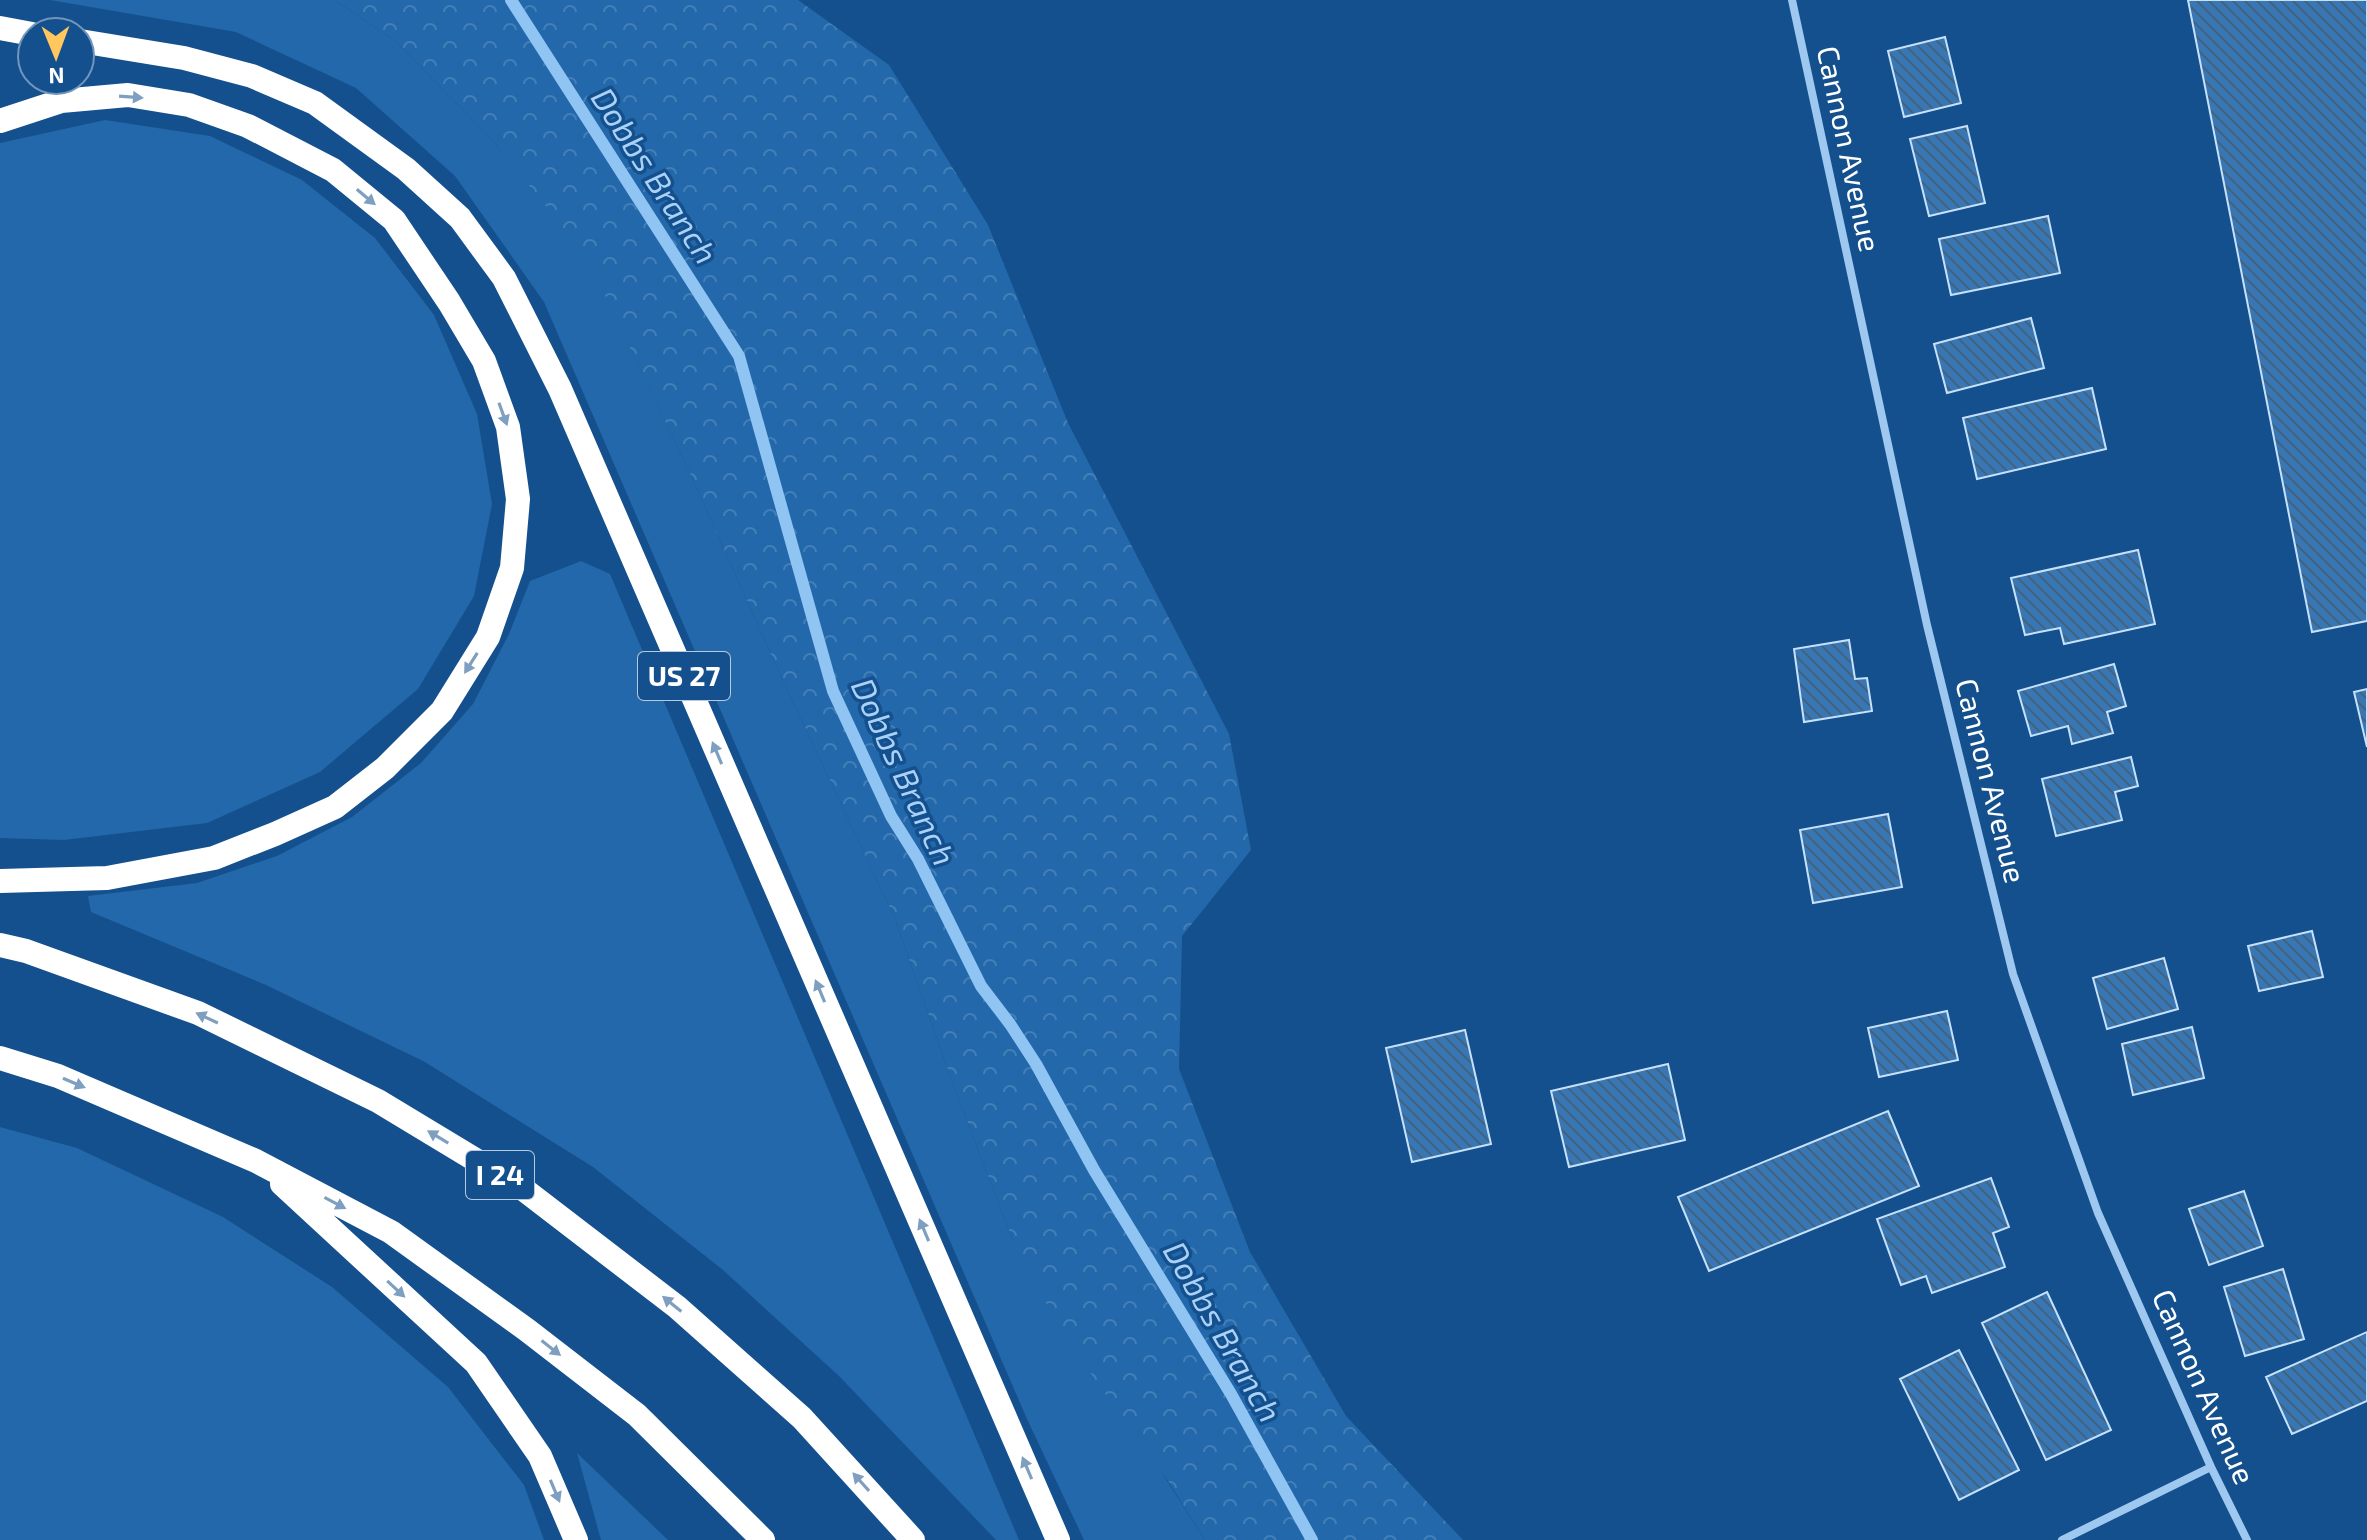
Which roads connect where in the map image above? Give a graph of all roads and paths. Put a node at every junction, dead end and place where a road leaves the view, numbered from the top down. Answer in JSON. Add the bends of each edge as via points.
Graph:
{"nodes":[{"id":1,"x":1792,"y":0,"type":"edge"},
{"id":2,"x":96,"y":44,"type":"edge"},
{"id":3,"x":0,"y":121,"type":"edge"},
{"id":4,"x":0,"y":881,"type":"edge"},
{"id":5,"x":0,"y":945,"type":"edge"},
{"id":6,"x":0,"y":1058,"type":"edge"},
{"id":7,"x":256,"y":1161,"type":"junction"},
{"id":8,"x":2211,"y":1467,"type":"junction"},
{"id":9,"x":576,"y":1540,"type":"edge"},
{"id":10,"x":763,"y":1540,"type":"edge"},
{"id":11,"x":913,"y":1540,"type":"edge"},
{"id":12,"x":1058,"y":1540,"type":"edge"},
{"id":13,"x":2062,"y":1540,"type":"edge"},
{"id":14,"x":2247,"y":1540,"type":"edge"}],
"edges":[{"from":1,"to":8,"type":"street","name":"Cannon Avenue","via":[[1927,625],[2013,974],[2098,1213]]},
{"from":12,"to":2,"type":"highway","number":"US 27","one_way":true,"via":[[560,389],[504,278],[460,218],[406,169],[315,103],[252,76]]},
{"from":3,"to":4,"type":"highway","one_way":true,"via":[[61,101],[128,95],[189,105],[248,126],[333,170],[394,220],[484,361],[508,427],[518,499],[512,568],[488,637],[442,711],[385,768],[335,807],[214,858],[107,878]]},
{"from":11,"to":5,"type":"highway","number":"I 24","one_way":true,"via":[[790,1408],[677,1307],[522,1188],[378,1101],[198,1013]]},
{"from":6,"to":7,"type":"highway","one_way":true,"via":[[58,1076]]},
{"from":7,"to":9,"type":"highway","one_way":true,"via":[[476,1363],[540,1456]]},
{"from":7,"to":10,"type":"highway","one_way":true,"via":[[391,1232],[527,1330],[637,1415]]},
{"from":8,"to":13,"type":"street"},
{"from":8,"to":14,"type":"street","name":"Cannon Avenue"}]}
